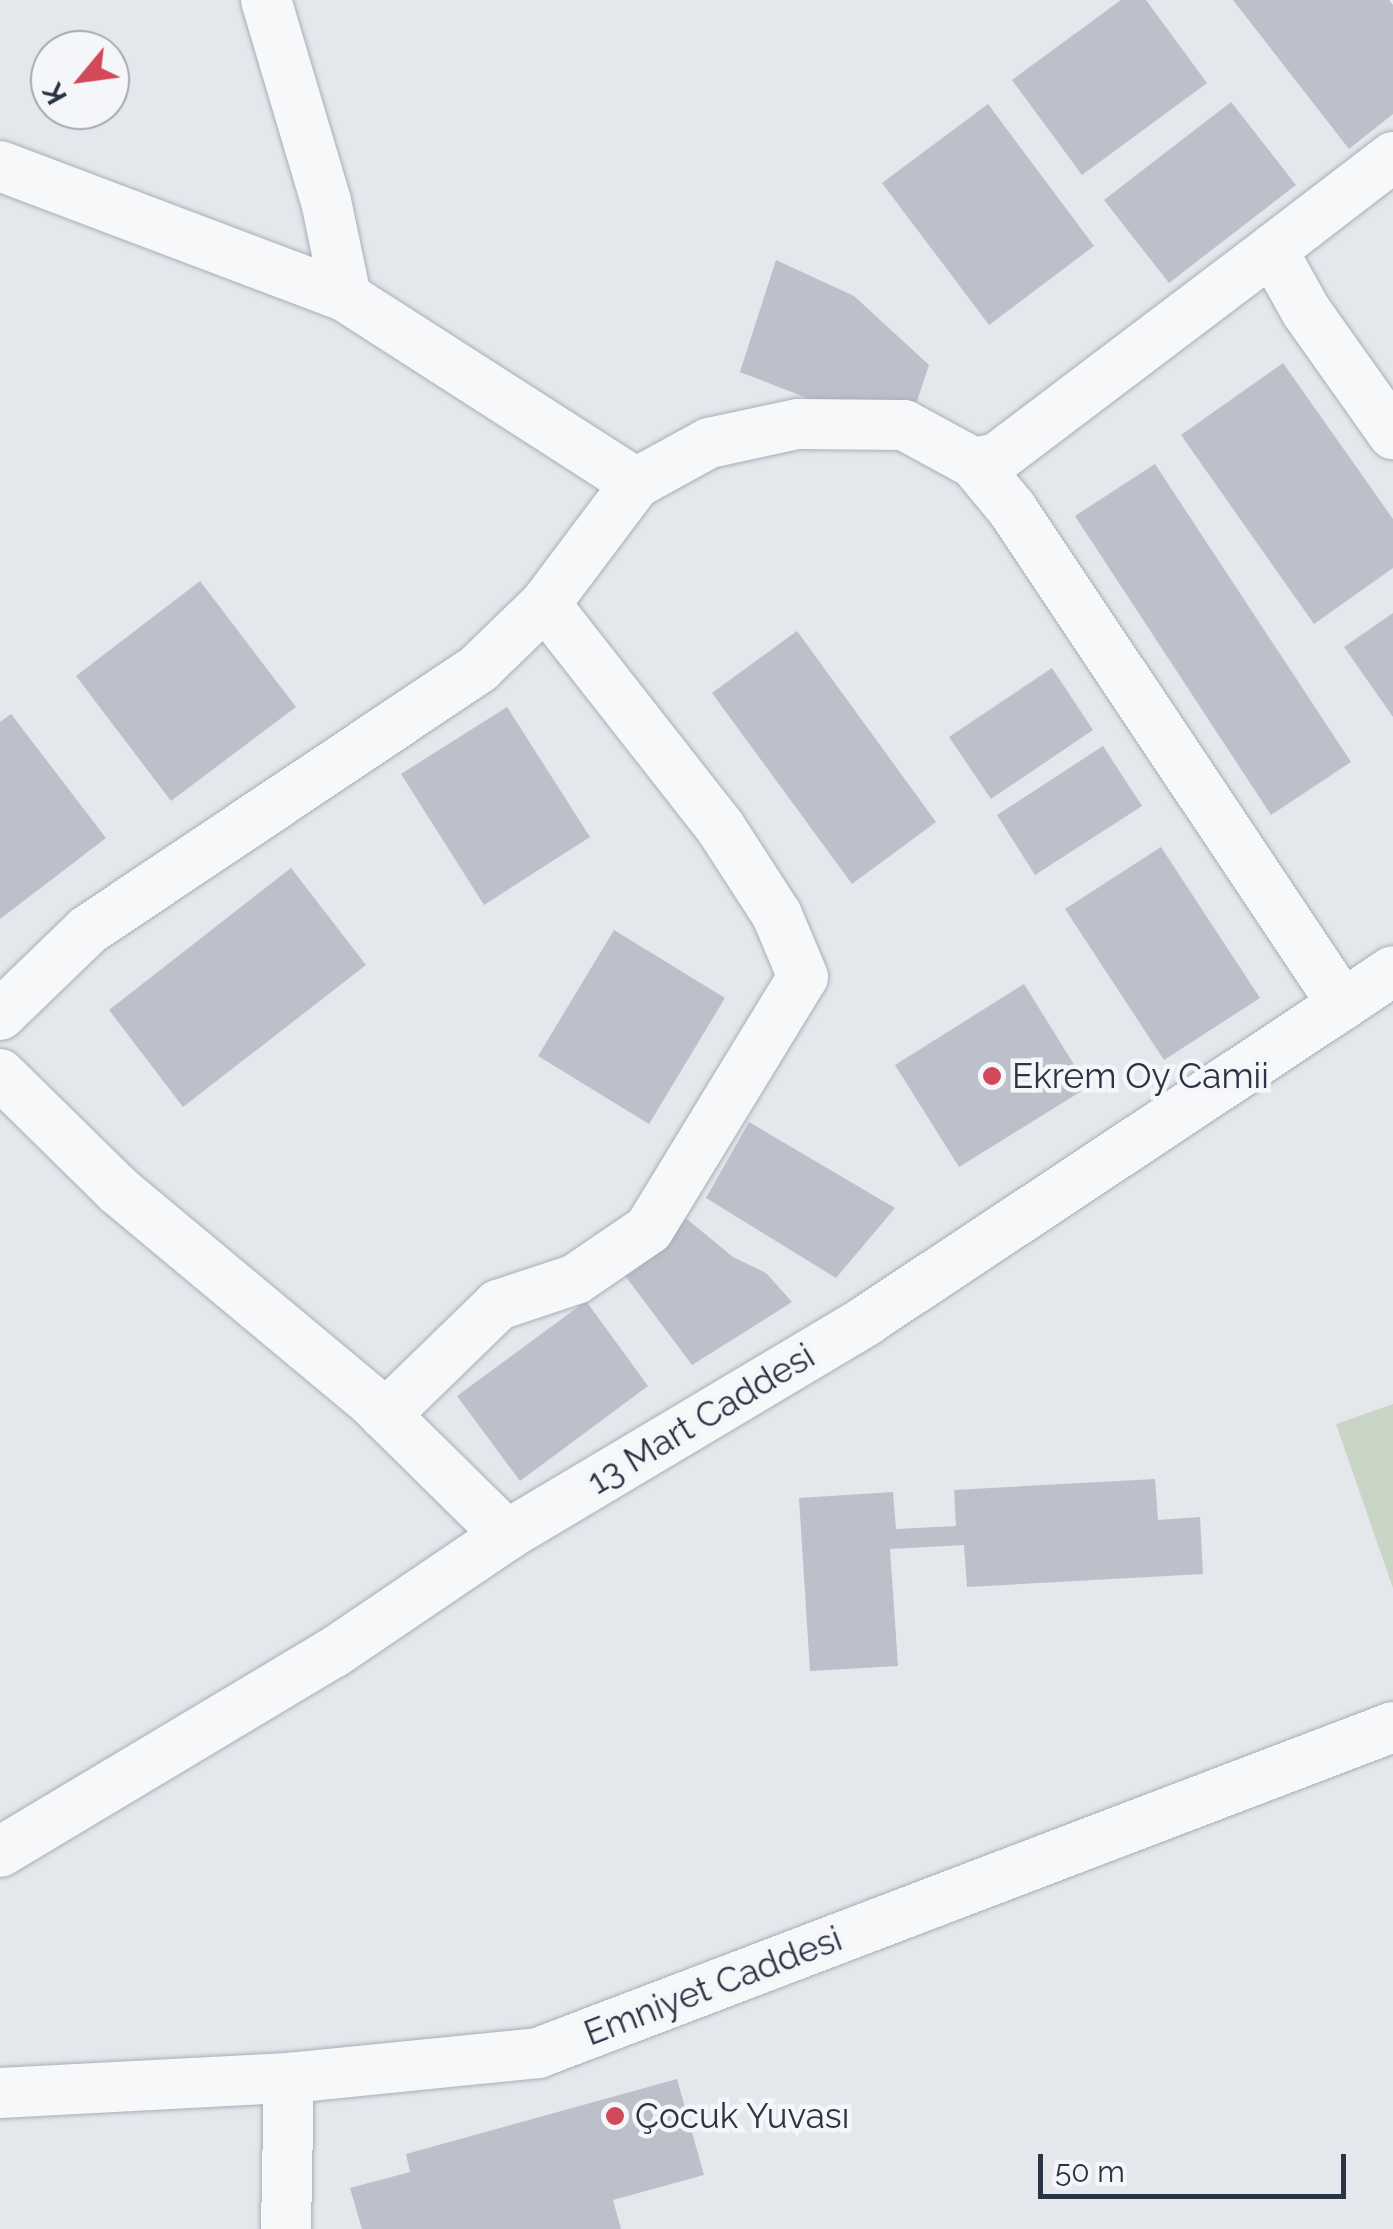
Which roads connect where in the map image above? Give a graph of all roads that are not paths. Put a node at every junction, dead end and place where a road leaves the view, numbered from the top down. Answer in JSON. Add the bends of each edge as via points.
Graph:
{"nodes":[{"id":1,"x":266,"y":0,"type":"edge"},
{"id":2,"x":1393,"y":156,"type":"edge"},
{"id":3,"x":0,"y":166,"type":"edge"},
{"id":4,"x":1272,"y":250,"type":"junction"},
{"id":5,"x":346,"y":297,"type":"junction"},
{"id":6,"x":1393,"y":434,"type":"edge"},
{"id":7,"x":974,"y":462,"type":"junction"},
{"id":8,"x":636,"y":483,"type":"junction"},
{"id":9,"x":544,"y":604,"type":"junction"},
{"id":10,"x":1393,"y":971,"type":"edge"},
{"id":11,"x":1344,"y":1004,"type":"junction"},
{"id":12,"x":0,"y":1014,"type":"edge"},
{"id":13,"x":0,"y":1074,"type":"edge"},
{"id":14,"x":385,"y":1415,"type":"junction"},
{"id":15,"x":506,"y":1535,"type":"junction"},
{"id":16,"x":1393,"y":1727,"type":"edge"},
{"id":17,"x":0,"y":1852,"type":"edge"},
{"id":18,"x":289,"y":2078,"type":"junction"},
{"id":19,"x":0,"y":2094,"type":"edge"},
{"id":20,"x":286,"y":2229,"type":"edge"}],
"edges":[{"from":1,"to":5,"type":"street","via":[[326,202]]},
{"from":2,"to":4,"type":"street"},
{"from":3,"to":5,"type":"street"},
{"from":4,"to":6,"type":"street"},
{"from":4,"to":7,"type":"street","via":[[997,458]]},
{"from":5,"to":8,"type":"street"},
{"from":7,"to":8,"type":"street","via":[[904,425],[798,424],[709,443]]},
{"from":7,"to":11,"type":"street"},
{"from":8,"to":9,"type":"street"},
{"from":9,"to":12,"type":"street","via":[[479,668],[88,930]]},
{"from":9,"to":14,"type":"street","via":[[720,827],[777,915],[803,977],[649,1229],[576,1280],[498,1305]]},
{"from":10,"to":11,"type":"street","name":"13 Mart Caddesi"},
{"from":11,"to":15,"type":"street","name":"13 Mart Caddesi","via":[[867,1320]]},
{"from":13,"to":14,"type":"street","via":[[119,1191]]},
{"from":14,"to":15,"type":"street"},
{"from":15,"to":17,"type":"street","name":"13 Mart Caddesi","via":[[333,1653]]},
{"from":16,"to":18,"type":"street","name":"Emniyet Caddesi","via":[[538,2053]]},
{"from":18,"to":19,"type":"street","name":"Emniyet Caddesi"},
{"from":18,"to":20,"type":"street"}]}
